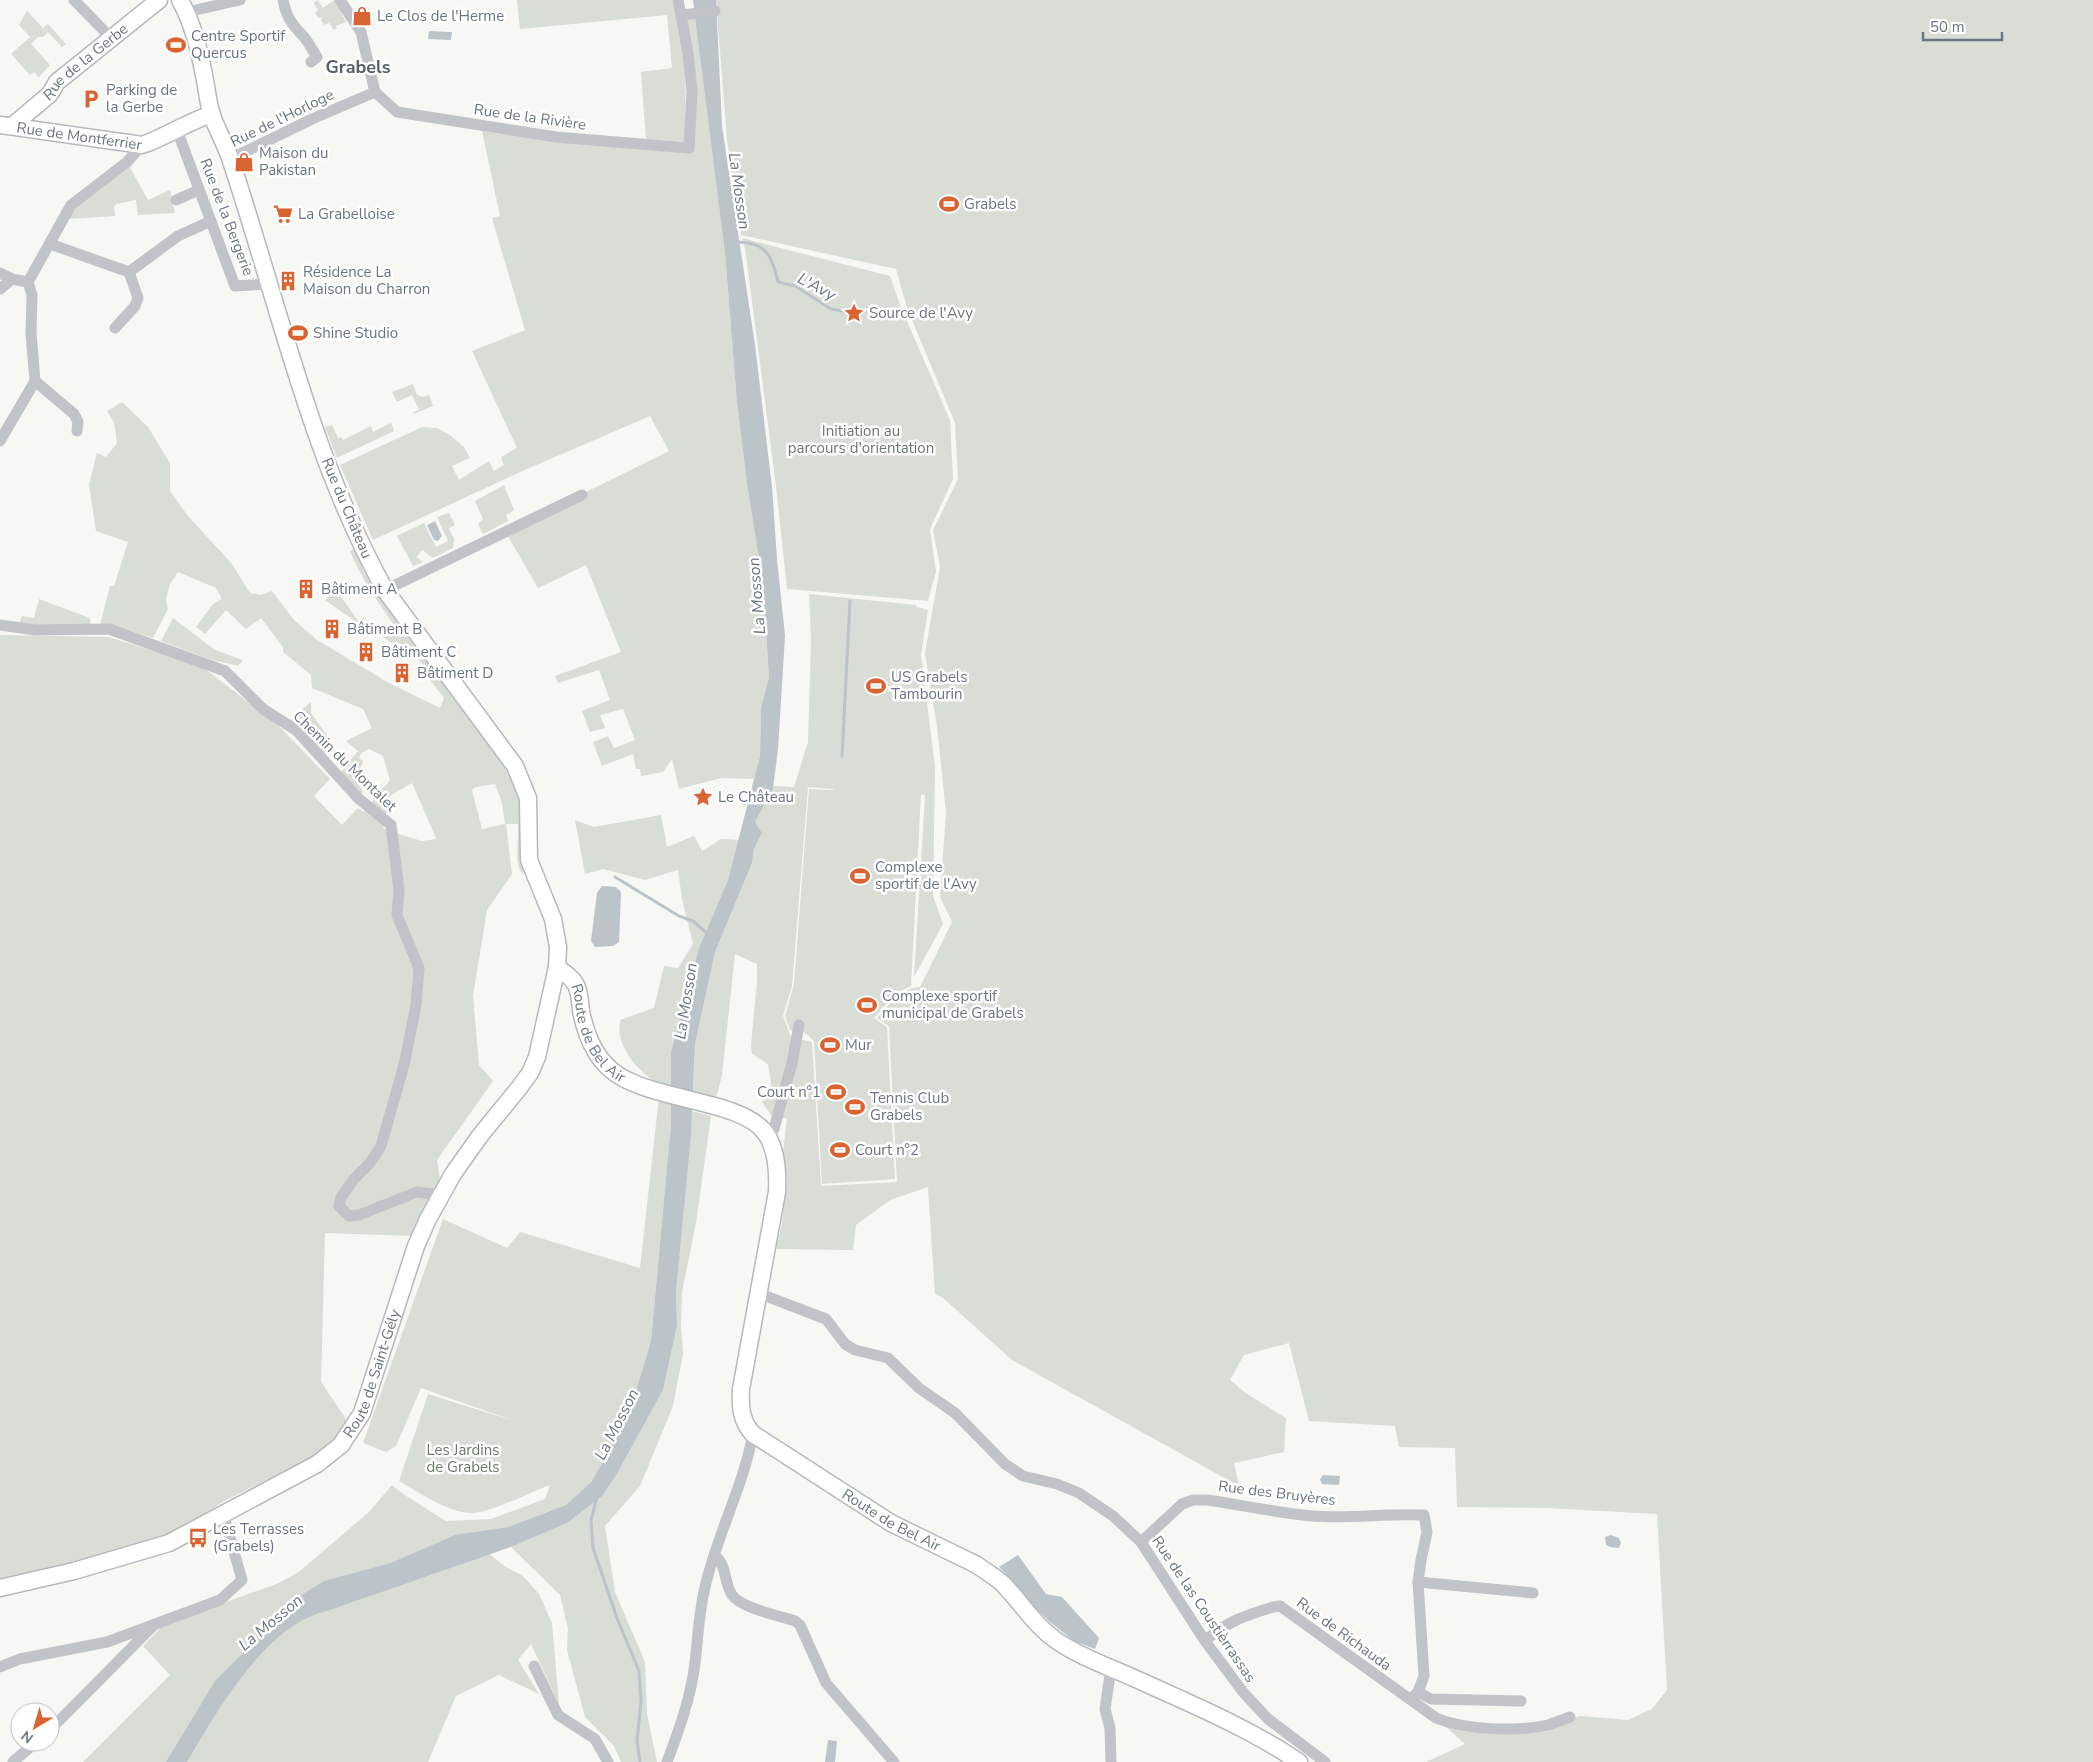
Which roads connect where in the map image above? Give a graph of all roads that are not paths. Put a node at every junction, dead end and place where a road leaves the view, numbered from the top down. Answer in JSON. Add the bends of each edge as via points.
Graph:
{"nodes":[{"id":1,"x":74,"y":0,"type":"edge"},
{"id":2,"x":159,"y":0,"type":"edge"},
{"id":3,"x":240,"y":0,"type":"edge"},
{"id":4,"x":283,"y":0,"type":"edge"},
{"id":5,"x":340,"y":0,"type":"edge"},
{"id":6,"x":678,"y":0,"type":"edge"},
{"id":7,"x":184,"y":6,"type":"edge"},
{"id":8,"x":715,"y":11,"type":"dead end"},
{"id":9,"x":686,"y":14,"type":"junction"},
{"id":10,"x":111,"y":38,"type":"junction"},
{"id":11,"x":310,"y":62,"type":"dead end"},
{"id":12,"x":374,"y":92,"type":"junction"},
{"id":13,"x":212,"y":114,"type":"junction"},
{"id":14,"x":6,"y":125,"type":"edge"},
{"id":15,"x":177,"y":130,"type":"junction"},
{"id":16,"x":142,"y":145,"type":"junction"},
{"id":17,"x":230,"y":159,"type":"junction"},
{"id":18,"x":199,"y":190,"type":"junction"},
{"id":19,"x":176,"y":200,"type":"dead end"},
{"id":20,"x":211,"y":221,"type":"junction"},
{"id":21,"x":50,"y":244,"type":"junction"},
{"id":22,"x":129,"y":272,"type":"junction"},
{"id":23,"x":0,"y":273,"type":"edge"},
{"id":24,"x":12,"y":279,"type":"junction"},
{"id":25,"x":28,"y":282,"type":"junction"},
{"id":26,"x":268,"y":284,"type":"junction"},
{"id":27,"x":0,"y":289,"type":"edge"},
{"id":28,"x":115,"y":328,"type":"dead end"},
{"id":29,"x":35,"y":380,"type":"junction"},
{"id":30,"x":77,"y":431,"type":"dead end"},
{"id":31,"x":0,"y":441,"type":"edge"},
{"id":32,"x":582,"y":495,"type":"dead end"},
{"id":33,"x":385,"y":590,"type":"junction"},
{"id":34,"x":0,"y":625,"type":"edge"},
{"id":35,"x":557,"y":967,"type":"junction"},
{"id":36,"x":799,"y":1025,"type":"dead end"},
{"id":37,"x":766,"y":1134,"type":"junction"},
{"id":38,"x":440,"y":1195,"type":"junction"},
{"id":39,"x":758,"y":1293,"type":"junction"},
{"id":40,"x":754,"y":1434,"type":"junction"},
{"id":41,"x":223,"y":1512,"type":"junction"},
{"id":42,"x":1141,"y":1542,"type":"junction"},
{"id":43,"x":714,"y":1556,"type":"junction"},
{"id":44,"x":1418,"y":1582,"type":"junction"},
{"id":45,"x":0,"y":1588,"type":"edge"},
{"id":46,"x":1533,"y":1592,"type":"dead end"},
{"id":47,"x":155,"y":1623,"type":"junction"},
{"id":48,"x":1205,"y":1640,"type":"junction"},
{"id":49,"x":534,"y":1666,"type":"dead end"},
{"id":50,"x":0,"y":1667,"type":"edge"},
{"id":51,"x":1111,"y":1668,"type":"junction"},
{"id":52,"x":1414,"y":1695,"type":"junction"},
{"id":53,"x":1521,"y":1701,"type":"dead end"},
{"id":54,"x":1570,"y":1717,"type":"dead end"},
{"id":55,"x":60,"y":1720,"type":"edge"},
{"id":56,"x":24,"y":1752,"type":"edge"},
{"id":57,"x":13,"y":1762,"type":"edge"},
{"id":58,"x":608,"y":1762,"type":"edge"},
{"id":59,"x":667,"y":1762,"type":"edge"},
{"id":60,"x":894,"y":1762,"type":"edge"},
{"id":61,"x":1111,"y":1762,"type":"edge"},
{"id":62,"x":1299,"y":1762,"type":"edge"},
{"id":63,"x":1326,"y":1762,"type":"edge"}],
"edges":[{"from":1,"to":10,"type":"street"},
{"from":2,"to":10,"type":"street","name":"Rue de la Gerbe"},
{"from":3,"to":7,"type":"street"},
{"from":4,"to":11,"type":"street","via":[[299,33],[317,57]]},
{"from":5,"to":12,"type":"street","via":[[361,32]]},
{"from":6,"to":9,"type":"street"},
{"from":7,"to":13,"type":"street","name":"Rue du Château","via":[[201,61]]},
{"from":8,"to":9,"type":"street"},
{"from":9,"to":12,"type":"street","name":"Rue de la Rivière","via":[[692,91],[689,148],[556,137],[397,112]]},
{"from":10,"to":14,"type":"street","name":"Rue de la Gerbe","via":[[57,82],[50,94]]},
{"from":12,"to":17,"type":"street","name":"Rue de l'Horloge"},
{"from":13,"to":15,"type":"street","name":"Rue de Montferrier"},
{"from":13,"to":17,"type":"street","name":"Rue du Château"},
{"from":14,"to":16,"type":"street","name":"Rue de Montferrier"},
{"from":15,"to":16,"type":"street","name":"Rue de Montferrier"},
{"from":15,"to":18,"type":"street","name":"Rue de la Bergerie"},
{"from":16,"to":21,"type":"street","via":[[127,162],[76,199]]},
{"from":17,"to":26,"type":"street","name":"Rue du Château"},
{"from":18,"to":19,"type":"street"},
{"from":18,"to":20,"type":"street","name":"Rue de la Bergerie"},
{"from":20,"to":22,"type":"street","via":[[178,236]]},
{"from":20,"to":26,"type":"street","name":"Rue de la Bergerie","via":[[235,286]]},
{"from":21,"to":22,"type":"street"},
{"from":21,"to":25,"type":"street"},
{"from":22,"to":28,"type":"street","via":[[138,298]]},
{"from":23,"to":24,"type":"street"},
{"from":24,"to":25,"type":"street"},
{"from":24,"to":27,"type":"street"},
{"from":25,"to":29,"type":"street","via":[[32,295]]},
{"from":26,"to":33,"type":"street","name":"Rue du Château","via":[[335,487]]},
{"from":29,"to":30,"type":"street","via":[[74,414],[78,422]]},
{"from":29,"to":31,"type":"street"},
{"from":32,"to":33,"type":"street"},
{"from":33,"to":35,"type":"street","name":"Rue du Château","via":[[504,751],[523,783],[528,798],[528,860],[553,919],[558,947]]},
{"from":34,"to":38,"type":"street","name":"Chemin du Montalet","via":[[35,630],[109,629],[225,671],[263,709],[296,730],[358,798],[391,826],[399,890],[397,915],[418,968],[416,1005],[404,1065],[381,1146],[341,1197],[339,1206],[349,1216],[359,1215],[417,1192]]},
{"from":35,"to":37,"type":"street","name":"Route de Bel Air","via":[[575,983],[586,1033],[597,1054],[616,1074],[649,1090],[749,1119]]},
{"from":35,"to":38,"type":"street","name":"Route de Saint-Gély","via":[[537,1057],[530,1073],[479,1137]]},
{"from":36,"to":37,"type":"street","via":[[774,1129]]},
{"from":37,"to":39,"type":"street","name":"Route de Bel Air","via":[[776,1162],[777,1192]]},
{"from":38,"to":41,"type":"street","name":"Route de Saint-Gély","via":[[416,1246],[362,1414],[352,1429],[341,1445],[317,1464]]},
{"from":39,"to":40,"type":"street","name":"Route de Bel Air","via":[[740,1407],[745,1423]]},
{"from":39,"to":42,"type":"street","name":"Rue de las Coustièrrassas","via":[[826,1319],[845,1344],[855,1350],[888,1358],[919,1388],[955,1413],[1005,1464],[1023,1476],[1079,1493],[1113,1516]]},
{"from":40,"to":43,"type":"street"},
{"from":40,"to":51,"type":"street","name":"Route de Bel Air","via":[[885,1519],[977,1565],[1002,1584],[1038,1626],[1058,1642]]},
{"from":41,"to":45,"type":"street","name":"Route de Saint-Gély","via":[[170,1543]]},
{"from":41,"to":47,"type":"street","via":[[242,1580],[220,1600]]},
{"from":42,"to":44,"type":"street","name":"Rue des Bruyères","via":[[1182,1504],[1193,1500],[1312,1516],[1424,1515],[1427,1532]]},
{"from":42,"to":48,"type":"street","name":"Rue de las Coustièrrassas"},
{"from":43,"to":59,"type":"street","via":[[697,1626],[695,1664],[682,1721]]},
{"from":43,"to":60,"type":"street","via":[[720,1560],[733,1596],[749,1606],[795,1620],[800,1625],[826,1683]]},
{"from":44,"to":46,"type":"street"},
{"from":44,"to":52,"type":"street","via":[[1424,1676]]},
{"from":47,"to":50,"type":"street","via":[[106,1642],[20,1658]]},
{"from":47,"to":55,"type":"street"},
{"from":48,"to":52,"type":"street","name":"Rue de Richauda","via":[[1230,1621],[1280,1606]]},
{"from":48,"to":63,"type":"street","name":"Rue de las Coustièrrassas","via":[[1242,1692],[1268,1719]]},
{"from":49,"to":58,"type":"street","via":[[558,1715],[595,1739]]},
{"from":51,"to":61,"type":"street","via":[[1105,1709],[1110,1728]]},
{"from":51,"to":62,"type":"street","name":"Route de Bel Air","via":[[1207,1712],[1279,1748]]},
{"from":52,"to":53,"type":"street","via":[[1431,1700]]},
{"from":52,"to":54,"type":"street","name":"Rue de Richauda","via":[[1436,1718],[1453,1725],[1512,1729],[1548,1725]]},
{"from":56,"to":57,"type":"street"}]}
